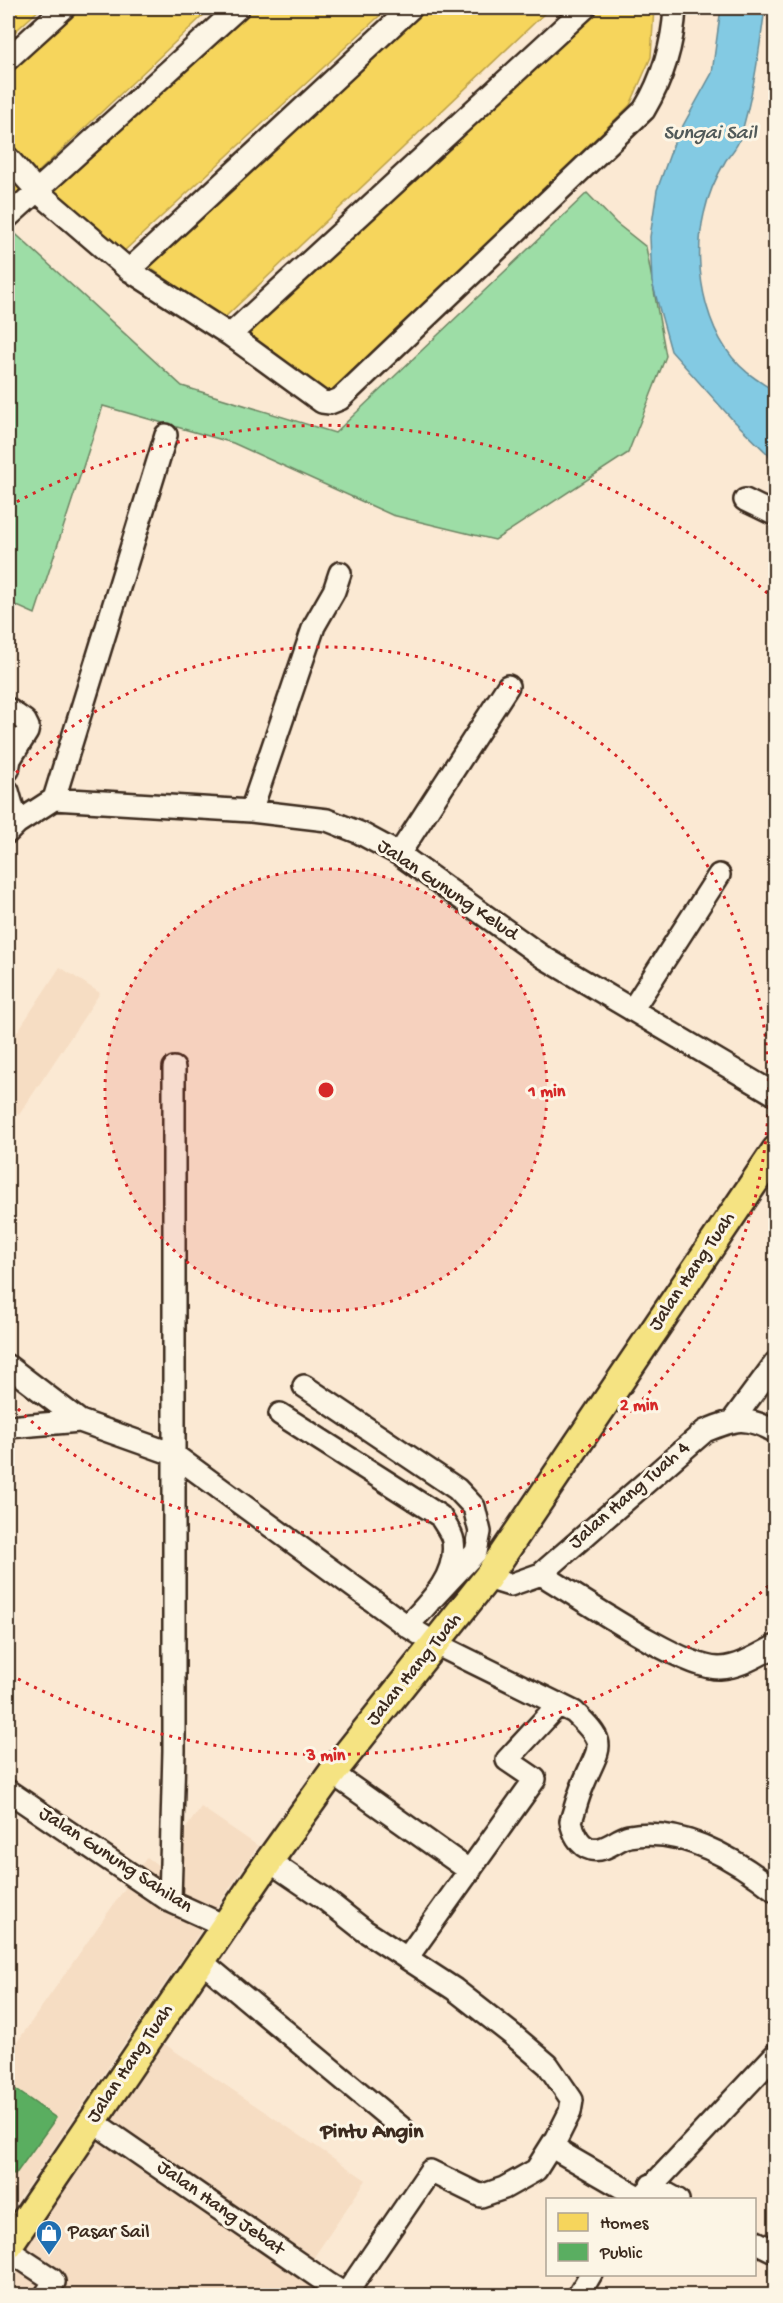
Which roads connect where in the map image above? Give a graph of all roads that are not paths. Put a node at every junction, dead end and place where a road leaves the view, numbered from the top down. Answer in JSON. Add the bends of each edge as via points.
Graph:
{"nodes":[{"id":1,"x":64,"y":8,"type":"edge"},
{"id":2,"x":238,"y":8,"type":"edge"},
{"id":3,"x":411,"y":8,"type":"edge"},
{"id":4,"x":585,"y":8,"type":"edge"},
{"id":5,"x":675,"y":8,"type":"edge"},
{"id":6,"x":8,"y":59,"type":"edge"},
{"id":7,"x":8,"y":158,"type":"edge"},
{"id":8,"x":37,"y":191,"type":"junction"},
{"id":9,"x":8,"y":217,"type":"edge"},
{"id":10,"x":129,"y":270,"type":"junction"},
{"id":11,"x":230,"y":335,"type":"junction"},
{"id":12,"x":166,"y":435,"type":"dead end"},
{"id":13,"x":745,"y":500,"type":"dead end"},
{"id":14,"x":776,"y":515,"type":"edge"},
{"id":15,"x":340,"y":573,"type":"dead end"},
{"id":16,"x":508,"y":686,"type":"dead end"},
{"id":17,"x":8,"y":709,"type":"edge"},
{"id":18,"x":8,"y":770,"type":"edge"},
{"id":19,"x":8,"y":791,"type":"edge"},
{"id":20,"x":54,"y":799,"type":"junction"},
{"id":21,"x":251,"y":811,"type":"junction"},
{"id":22,"x":12,"y":828,"type":"edge"},
{"id":23,"x":399,"y":854,"type":"junction"},
{"id":24,"x":719,"y":876,"type":"dead end"},
{"id":25,"x":632,"y":1010,"type":"junction"},
{"id":26,"x":174,"y":1068,"type":"dead end"},
{"id":27,"x":776,"y":1095,"type":"edge"},
{"id":28,"x":776,"y":1150,"type":"edge"},
{"id":29,"x":776,"y":1362,"type":"edge"},
{"id":30,"x":8,"y":1365,"type":"edge"},
{"id":31,"x":304,"y":1386,"type":"dead end"},
{"id":32,"x":280,"y":1414,"type":"dead end"},
{"id":33,"x":733,"y":1420,"type":"junction"},
{"id":34,"x":80,"y":1421,"type":"junction"},
{"id":35,"x":8,"y":1427,"type":"edge"},
{"id":36,"x":776,"y":1432,"type":"edge"},
{"id":37,"x":173,"y":1454,"type":"junction"},
{"id":38,"x":541,"y":1574,"type":"junction"},
{"id":39,"x":487,"y":1578,"type":"junction"},
{"id":40,"x":432,"y":1599,"type":"junction"},
{"id":41,"x":407,"y":1626,"type":"junction"},
{"id":42,"x":436,"y":1644,"type":"junction"},
{"id":43,"x":776,"y":1647,"type":"edge"},
{"id":44,"x":558,"y":1705,"type":"junction"},
{"id":45,"x":332,"y":1773,"type":"junction"},
{"id":46,"x":8,"y":1791,"type":"edge"},
{"id":47,"x":269,"y":1861,"type":"junction"},
{"id":48,"x":470,"y":1870,"type":"junction"},
{"id":49,"x":776,"y":1891,"type":"edge"},
{"id":50,"x":170,"y":1901,"type":"junction"},
{"id":51,"x":225,"y":1926,"type":"junction"},
{"id":52,"x":407,"y":1958,"type":"junction"},
{"id":53,"x":201,"y":1961,"type":"junction"},
{"id":54,"x":775,"y":2054,"type":"edge"},
{"id":55,"x":92,"y":2121,"type":"junction"},
{"id":56,"x":403,"y":2129,"type":"dead end"},
{"id":57,"x":553,"y":2143,"type":"junction"},
{"id":58,"x":643,"y":2194,"type":"edge"},
{"id":59,"x":671,"y":2198,"type":"edge"},
{"id":60,"x":756,"y":2242,"type":"edge"},
{"id":61,"x":8,"y":2248,"type":"edge"},
{"id":62,"x":776,"y":2252,"type":"edge"},
{"id":63,"x":590,"y":2276,"type":"edge"},
{"id":64,"x":324,"y":2289,"type":"edge"},
{"id":65,"x":45,"y":2295,"type":"edge"},
{"id":66,"x":347,"y":2295,"type":"edge"},
{"id":67,"x":578,"y":2295,"type":"edge"}],
"edges":[{"from":1,"to":6,"type":"street"},
{"from":2,"to":8,"type":"street"},
{"from":3,"to":10,"type":"street"},
{"from":4,"to":11,"type":"street"},
{"from":5,"to":11,"type":"street","via":[[662,76],[644,110],[340,399],[322,402]]},
{"from":7,"to":8,"type":"street"},
{"from":8,"to":9,"type":"street"},
{"from":8,"to":10,"type":"street"},
{"from":10,"to":11,"type":"street"},
{"from":12,"to":20,"type":"street"},
{"from":13,"to":14,"type":"street"},
{"from":15,"to":21,"type":"street","via":[[314,626]]},
{"from":16,"to":23,"type":"street"},
{"from":17,"to":18,"type":"street","via":[[28,727]]},
{"from":19,"to":22,"type":"street"},
{"from":20,"to":21,"type":"street","name":"Jalan Gunung Kelud"},
{"from":20,"to":22,"type":"street"},
{"from":21,"to":23,"type":"street","name":"Jalan Gunung Kelud","via":[[327,820]]},
{"from":23,"to":25,"type":"street","name":"Jalan Gunung Kelud","via":[[543,957]]},
{"from":24,"to":25,"type":"street"},
{"from":25,"to":27,"type":"street","name":"Jalan Gunung Kelud"},
{"from":26,"to":37,"type":"street"},
{"from":28,"to":39,"type":"main road","name":"Jalan Hang Tuah"},
{"from":29,"to":33,"type":"street"},
{"from":30,"to":34,"type":"street"},
{"from":31,"to":40,"type":"street","via":[[457,1489],[474,1507],[480,1532],[477,1552]]},
{"from":32,"to":40,"type":"street","via":[[440,1516],[453,1539],[451,1569]]},
{"from":33,"to":36,"type":"street","via":[[763,1425]]},
{"from":33,"to":38,"type":"street","name":"Jalan Hang Tuah 4","via":[[705,1431]]},
{"from":34,"to":35,"type":"street"},
{"from":34,"to":37,"type":"street"},
{"from":37,"to":41,"type":"street"},
{"from":37,"to":50,"type":"street"},
{"from":38,"to":39,"type":"street","name":"Jalan Hang Tuah 4","via":[[510,1585]]},
{"from":38,"to":43,"type":"street","via":[[652,1642],[703,1667],[734,1666]]},
{"from":39,"to":42,"type":"main road","name":"Jalan Hang Tuah"},
{"from":40,"to":41,"type":"street"},
{"from":41,"to":42,"type":"street"},
{"from":42,"to":44,"type":"street"},
{"from":42,"to":45,"type":"main road","name":"Jalan Hang Tuah"},
{"from":44,"to":48,"type":"street","via":[[507,1760],[535,1779]]},
{"from":44,"to":49,"type":"street","via":[[574,1712],[592,1729],[597,1741],[598,1753],[571,1821],[578,1840],[588,1848],[600,1850],[627,1836],[672,1836],[726,1857]]},
{"from":45,"to":47,"type":"main road","name":"Jalan Hang Tuah"},
{"from":45,"to":48,"type":"street"},
{"from":46,"to":50,"type":"street","name":"Jalan Gunung Sahilan"},
{"from":47,"to":51,"type":"main road","name":"Jalan Hang Tuah"},
{"from":47,"to":52,"type":"street"},
{"from":48,"to":52,"type":"street"},
{"from":50,"to":51,"type":"street","name":"Jalan Gunung Sahilan"},
{"from":51,"to":53,"type":"main road","name":"Jalan Hang Tuah"},
{"from":52,"to":57,"type":"street","via":[[454,1989],[548,2065],[572,2100],[570,2112]]},
{"from":53,"to":55,"type":"main road","name":"Jalan Hang Tuah"},
{"from":53,"to":56,"type":"street"},
{"from":54,"to":58,"type":"street"},
{"from":55,"to":61,"type":"main road","name":"Jalan Hang Tuah"},
{"from":55,"to":64,"type":"street","name":"Jalan Hang Jebat"},
{"from":57,"to":58,"type":"street","via":[[581,2164]]},
{"from":57,"to":66,"type":"street","via":[[536,2170],[481,2196],[430,2171]]},
{"from":58,"to":59,"type":"street"},
{"from":60,"to":62,"type":"street"},
{"from":61,"to":65,"type":"street","via":[[52,2279],[54,2282]]},
{"from":63,"to":67,"type":"street"},
{"from":64,"to":66,"type":"street","name":"Jalan Hang Jebat"}]}
